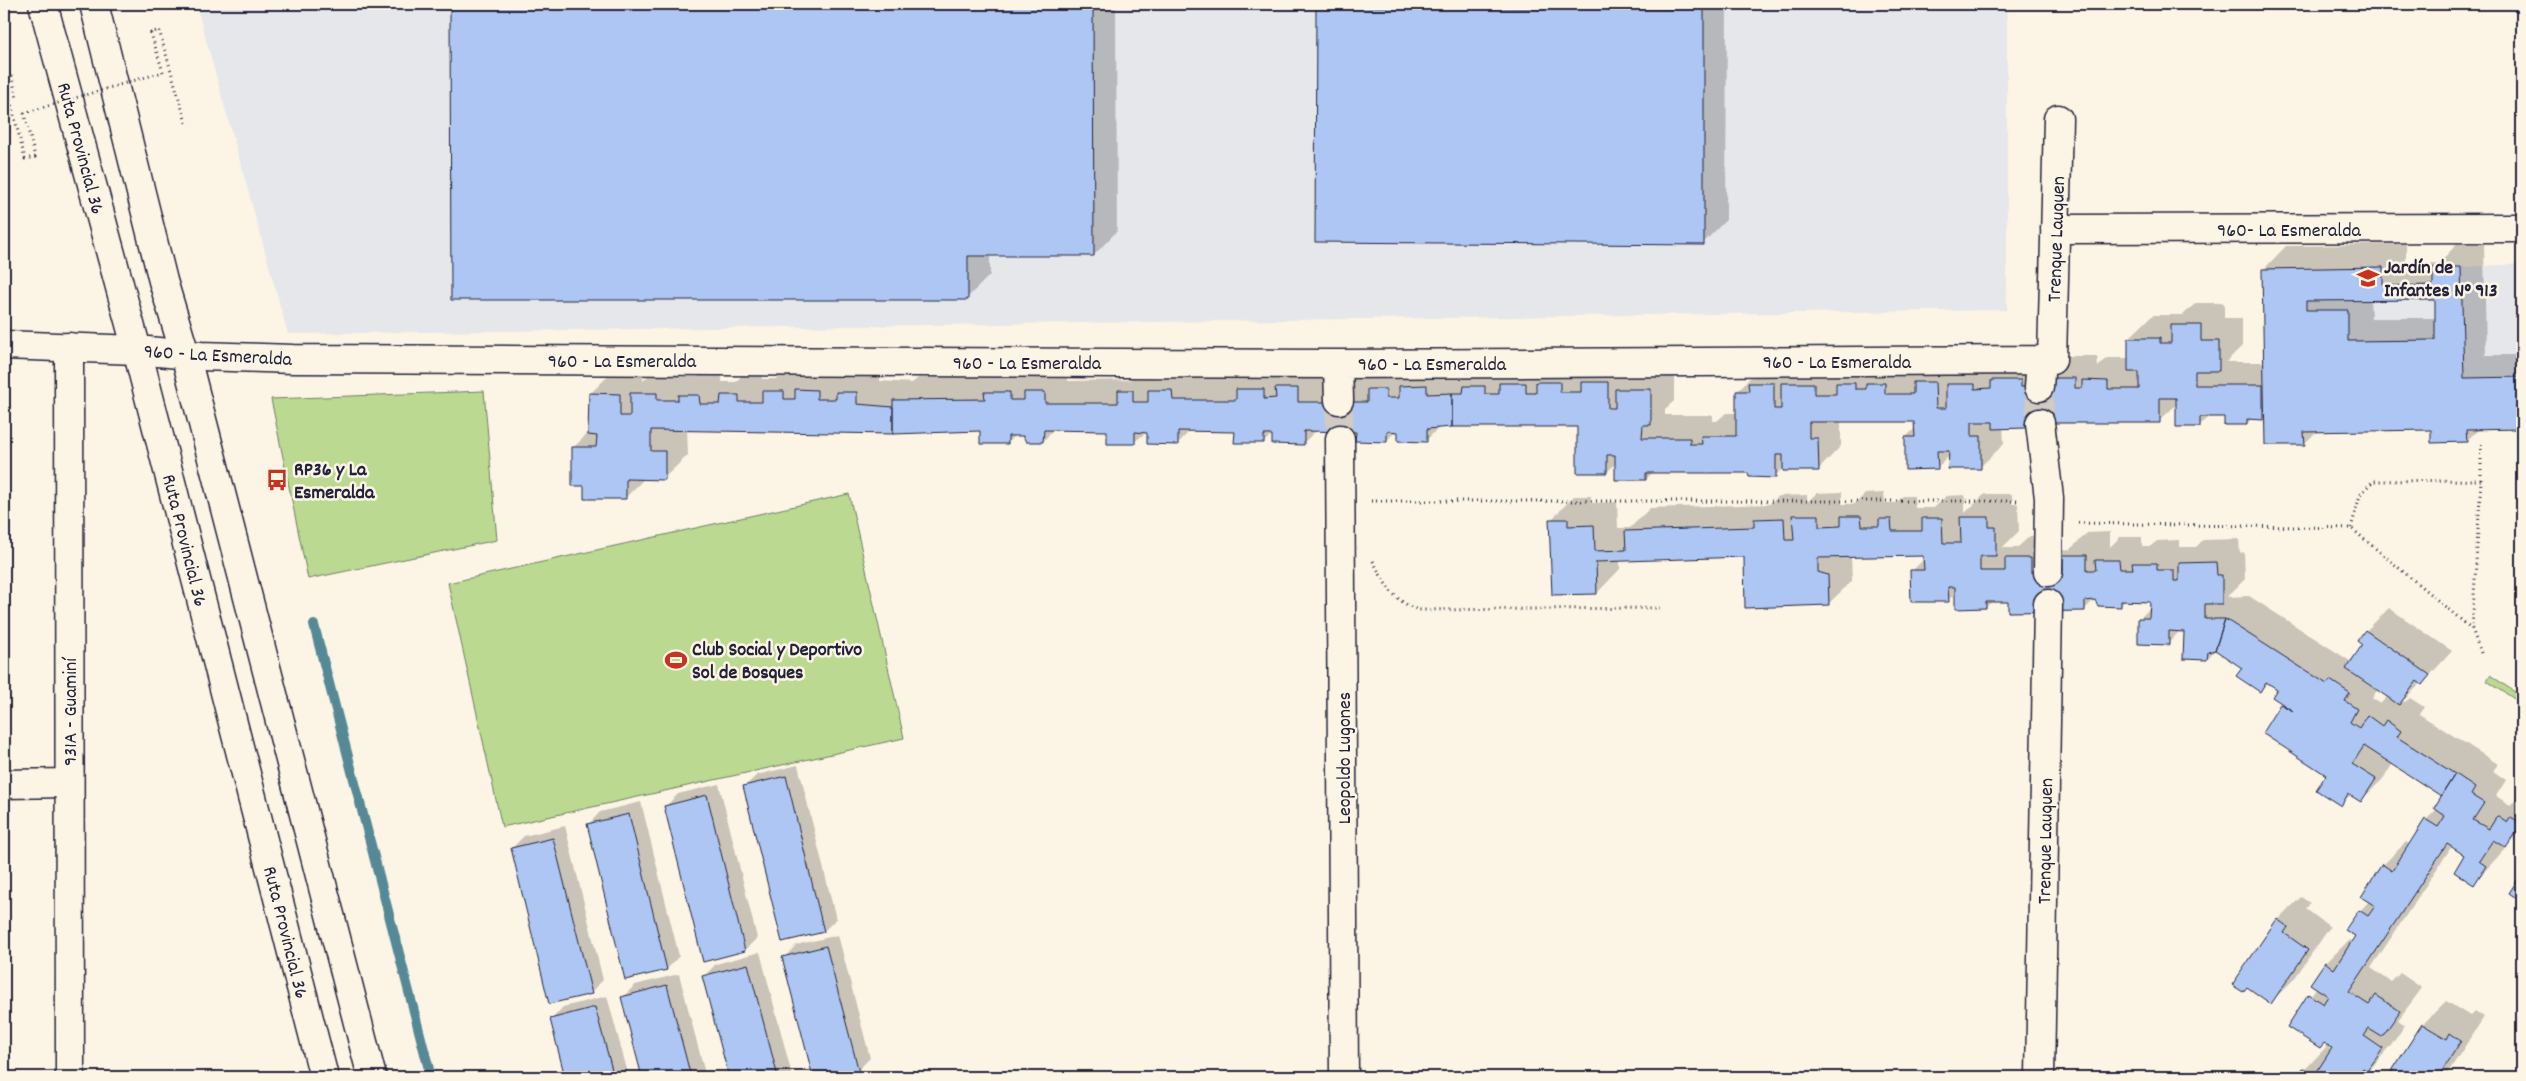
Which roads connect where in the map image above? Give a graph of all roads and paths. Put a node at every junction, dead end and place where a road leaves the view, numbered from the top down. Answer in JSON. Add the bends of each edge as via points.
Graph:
{"nodes":[{"id":1,"x":43,"y":4,"type":"edge"},
{"id":2,"x":94,"y":4,"type":"edge"},
{"id":3,"x":4,"y":64,"type":"edge"},
{"id":4,"x":5,"y":75,"type":"edge"},
{"id":5,"x":17,"y":98,"type":"dead end"},
{"id":6,"x":2058,"y":119,"type":"dead end"},
{"id":7,"x":187,"y":126,"type":"dead end"},
{"id":8,"x":2522,"y":228,"type":"edge"},
{"id":9,"x":2055,"y":229,"type":"junction"},
{"id":10,"x":4,"y":345,"type":"edge"},
{"id":11,"x":69,"y":346,"type":"junction"},
{"id":12,"x":137,"y":350,"type":"junction"},
{"id":13,"x":185,"y":354,"type":"junction"},
{"id":14,"x":2046,"y":360,"type":"junction"},
{"id":15,"x":1338,"y":364,"type":"junction"},
{"id":16,"x":2039,"y":387,"type":"tunnel mouth"},
{"id":17,"x":1339,"y":400,"type":"tunnel mouth"},
{"id":18,"x":2040,"y":423,"type":"tunnel mouth"},
{"id":19,"x":1340,"y":439,"type":"tunnel mouth"},
{"id":20,"x":2482,"y":440,"type":"dead end"},
{"id":21,"x":2482,"y":480,"type":"junction"},
{"id":22,"x":1370,"y":501,"type":"dead end"},
{"id":23,"x":2048,"y":514,"type":"junction"},
{"id":24,"x":2351,"y":528,"type":"junction"},
{"id":25,"x":1342,"y":533,"type":"junction"},
{"id":26,"x":2048,"y":572,"type":"dead end"},
{"id":27,"x":2048,"y":604,"type":"dead end"},
{"id":28,"x":1660,"y":608,"type":"dead end"},
{"id":29,"x":2472,"y":629,"type":"junction"},
{"id":30,"x":2481,"y":654,"type":"dead end"},
{"id":31,"x":69,"y":783,"type":"junction"},
{"id":32,"x":4,"y":784,"type":"edge"},
{"id":33,"x":70,"y":1077,"type":"edge"},
{"id":34,"x":324,"y":1077,"type":"edge"},
{"id":35,"x":372,"y":1077,"type":"edge"},
{"id":36,"x":1344,"y":1077,"type":"edge"},
{"id":37,"x":2040,"y":1077,"type":"edge"}],
"edges":[{"from":1,"to":12,"type":"street","name":"Ruta Provincial 36"},
{"from":2,"to":13,"type":"street","via":[[163,281]]},
{"from":3,"to":4,"type":"path"},
{"from":4,"to":5,"type":"path","via":[[10,73]]},
{"from":4,"to":7,"type":"path","bridge":true,"via":[[25,159],[35,157],[24,112],[163,72],[151,33],[159,30]]},
{"from":6,"to":9,"type":"street","name":"Trenque Lauquen"},
{"from":8,"to":9,"type":"street","name":"960- La Esmeralda"},
{"from":9,"to":14,"type":"street","name":"Trenque Lauquen"},
{"from":10,"to":11,"type":"street","name":"960 - La Esmeralda"},
{"from":11,"to":12,"type":"street","name":"960 - La Esmeralda"},
{"from":11,"to":31,"type":"street","name":"931A - Guaminí"},
{"from":12,"to":13,"type":"street","name":"960 - La Esmeralda"},
{"from":12,"to":34,"type":"street","name":"Ruta Provincial 36"},
{"from":13,"to":15,"type":"street","name":"960 - La Esmeralda","via":[[293,359]]},
{"from":13,"to":35,"type":"street"},
{"from":14,"to":15,"type":"street","name":"960 - La Esmeralda"},
{"from":14,"to":16,"type":"street","name":"Trenque Lauquen"},
{"from":15,"to":17,"type":"street"},
{"from":18,"to":23,"type":"street"},
{"from":19,"to":25,"type":"street","name":"Leopoldo Lugones"},
{"from":20,"to":21,"type":"path"},
{"from":21,"to":24,"type":"path","via":[[2373,481],[2360,495]]},
{"from":21,"to":29,"type":"path"},
{"from":22,"to":23,"type":"path","via":[[2016,500]]},
{"from":23,"to":24,"type":"path","via":[[2068,523]]},
{"from":23,"to":26,"type":"street"},
{"from":24,"to":29,"type":"path"},
{"from":25,"to":28,"type":"path","via":[[1360,542],[1394,596],[1418,610]]},
{"from":25,"to":36,"type":"street","name":"Leopoldo Lugones"},
{"from":27,"to":37,"type":"street","name":"Trenque Lauquen"},
{"from":29,"to":30,"type":"path"},
{"from":31,"to":32,"type":"street"},
{"from":31,"to":33,"type":"street","name":"931A - Guaminí"}]}
